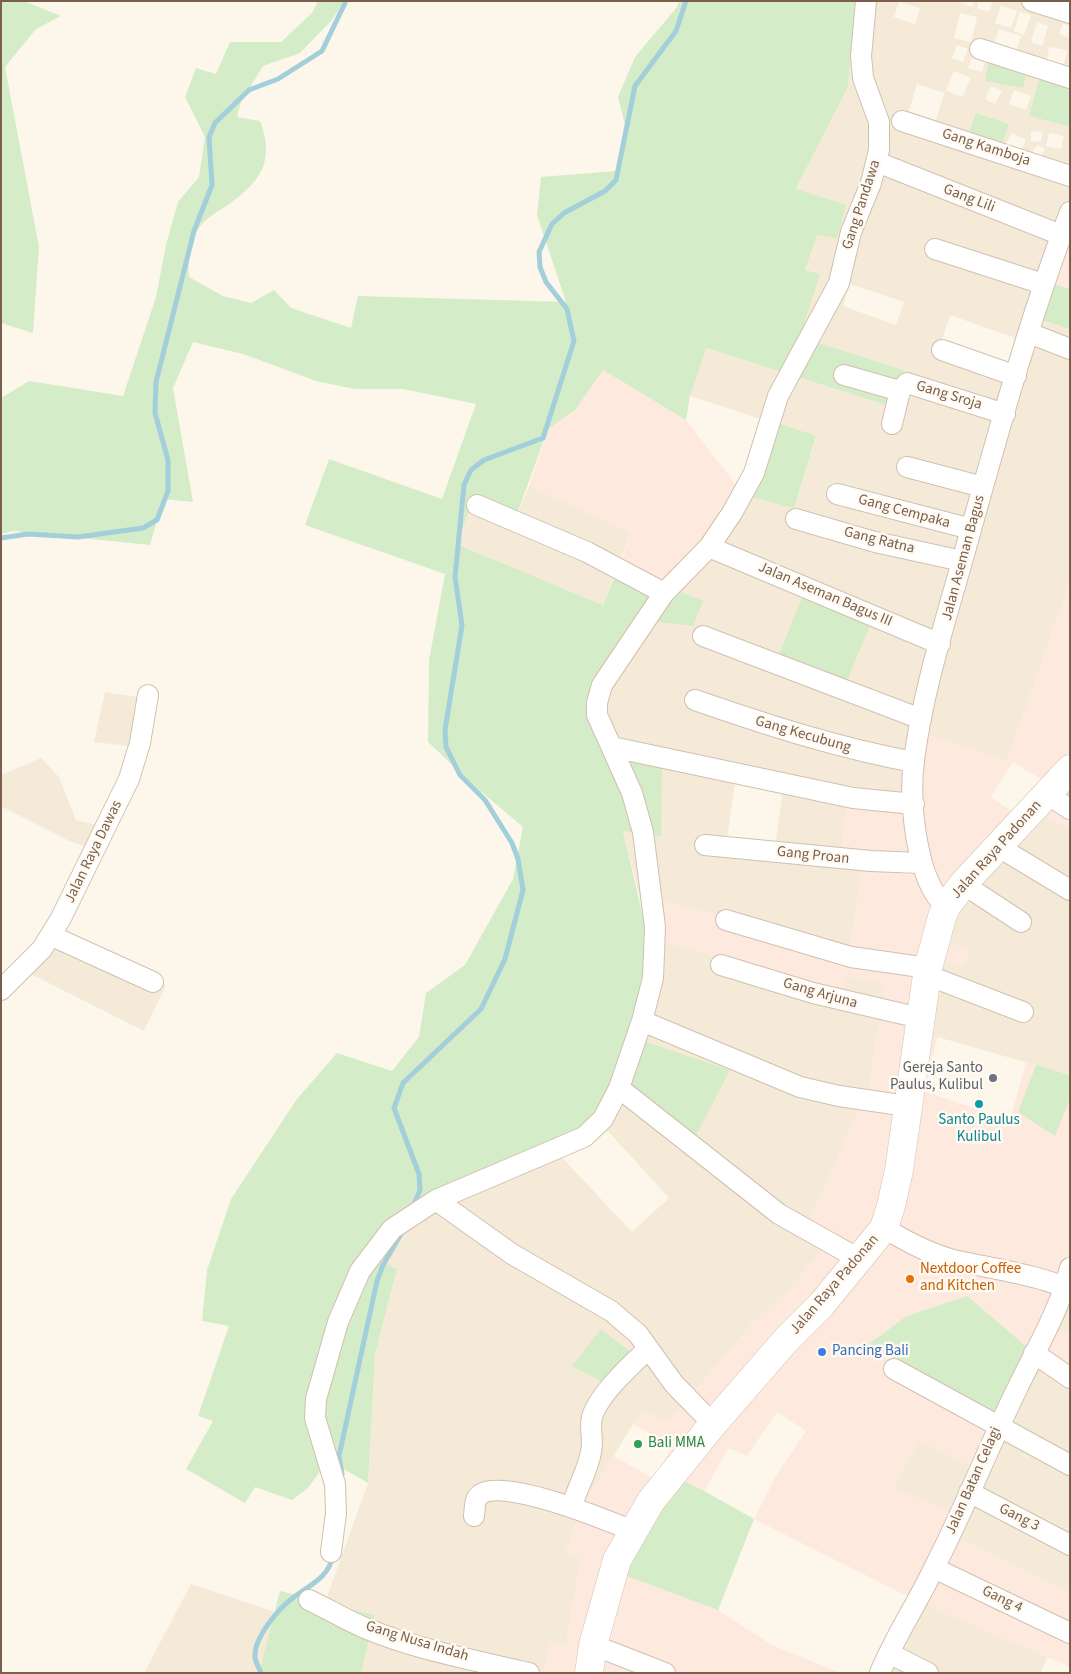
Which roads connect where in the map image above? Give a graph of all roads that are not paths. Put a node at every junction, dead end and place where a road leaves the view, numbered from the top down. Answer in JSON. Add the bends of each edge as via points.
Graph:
{"nodes":[{"id":1,"x":866,"y":1,"type":"edge"},
{"id":2,"x":1032,"y":1,"type":"edge"},
{"id":3,"x":1070,"y":13,"type":"edge"},
{"id":4,"x":980,"y":49,"type":"dead end"},
{"id":5,"x":1070,"y":78,"type":"edge"},
{"id":6,"x":902,"y":121,"type":"dead end"},
{"id":7,"x":877,"y":162,"type":"junction"},
{"id":8,"x":1070,"y":176,"type":"edge"},
{"id":9,"x":1070,"y":212,"type":"edge"},
{"id":10,"x":1061,"y":235,"type":"junction"},
{"id":11,"x":935,"y":249,"type":"dead end"},
{"id":12,"x":1043,"y":284,"type":"junction"},
{"id":13,"x":1029,"y":333,"type":"junction"},
{"id":14,"x":1070,"y":349,"type":"edge"},
{"id":15,"x":942,"y":350,"type":"dead end"},
{"id":16,"x":844,"y":375,"type":"dead end"},
{"id":17,"x":1016,"y":376,"type":"junction"},
{"id":18,"x":900,"y":391,"type":"junction"},
{"id":19,"x":1005,"y":414,"type":"junction"},
{"id":20,"x":892,"y":424,"type":"dead end"},
{"id":21,"x":907,"y":467,"type":"dead end"},
{"id":22,"x":983,"y":487,"type":"junction"},
{"id":23,"x":837,"y":494,"type":"dead end"},
{"id":24,"x":477,"y":505,"type":"dead end"},
{"id":25,"x":796,"y":519,"type":"dead end"},
{"id":26,"x":971,"y":529,"type":"junction"},
{"id":27,"x":709,"y":546,"type":"junction"},
{"id":28,"x":962,"y":561,"type":"junction"},
{"id":29,"x":664,"y":593,"type":"junction"},
{"id":30,"x":703,"y":636,"type":"dead end"},
{"id":31,"x":940,"y":644,"type":"junction"},
{"id":32,"x":148,"y":695,"type":"dead end"},
{"id":33,"x":695,"y":700,"type":"dead end"},
{"id":34,"x":921,"y":719,"type":"junction"},
{"id":35,"x":612,"y":747,"type":"junction"},
{"id":36,"x":914,"y":762,"type":"junction"},
{"id":37,"x":1070,"y":769,"type":"edge"},
{"id":38,"x":1059,"y":801,"type":"edge"},
{"id":39,"x":914,"y":804,"type":"junction"},
{"id":40,"x":705,"y":845,"type":"dead end"},
{"id":41,"x":997,"y":846,"type":"junction"},
{"id":42,"x":920,"y":863,"type":"junction"},
{"id":43,"x":963,"y":884,"type":"junction"},
{"id":44,"x":1070,"y":890,"type":"edge"},
{"id":45,"x":946,"y":907,"type":"junction"},
{"id":46,"x":726,"y":920,"type":"dead end"},
{"id":47,"x":1020,"y":922,"type":"dead end"},
{"id":48,"x":52,"y":936,"type":"junction"},
{"id":49,"x":721,"y":965,"type":"dead end"},
{"id":50,"x":927,"y":972,"type":"junction"},
{"id":51,"x":152,"y":982,"type":"dead end"},
{"id":52,"x":1,"y":990,"type":"edge"},
{"id":53,"x":1023,"y":1012,"type":"dead end"},
{"id":54,"x":920,"y":1018,"type":"junction"},
{"id":55,"x":642,"y":1021,"type":"junction"},
{"id":56,"x":619,"y":1088,"type":"junction"},
{"id":57,"x":907,"y":1106,"type":"junction"},
{"id":58,"x":436,"y":1200,"type":"junction"},
{"id":59,"x":884,"y":1228,"type":"junction"},
{"id":60,"x":858,"y":1259,"type":"junction"},
{"id":61,"x":1068,"y":1282,"type":"edge"},
{"id":62,"x":648,"y":1349,"type":"junction"},
{"id":63,"x":1034,"y":1353,"type":"junction"},
{"id":64,"x":894,"y":1368,"type":"dead end"},
{"id":65,"x":1070,"y":1378,"type":"edge"},
{"id":66,"x":713,"y":1424,"type":"junction"},
{"id":67,"x":998,"y":1428,"type":"junction"},
{"id":68,"x":1070,"y":1465,"type":"edge"},
{"id":69,"x":969,"y":1492,"type":"junction"},
{"id":70,"x":572,"y":1506,"type":"junction"},
{"id":71,"x":474,"y":1516,"type":"dead end"},
{"id":72,"x":633,"y":1531,"type":"junction"},
{"id":73,"x":1070,"y":1545,"type":"edge"},
{"id":74,"x":331,"y":1552,"type":"dead end"},
{"id":75,"x":934,"y":1568,"type":"junction"},
{"id":76,"x":310,"y":1600,"type":"dead end"},
{"id":77,"x":1070,"y":1634,"type":"edge"},
{"id":78,"x":593,"y":1646,"type":"junction"},
{"id":79,"x":888,"y":1653,"type":"junction"},
{"id":80,"x":529,"y":1673,"type":"edge"},
{"id":81,"x":588,"y":1673,"type":"edge"},
{"id":82,"x":665,"y":1673,"type":"edge"},
{"id":83,"x":880,"y":1673,"type":"edge"},
{"id":84,"x":928,"y":1673,"type":"edge"}],
"edges":[{"from":1,"to":7,"type":"street","name":"Gang Pandawa","via":[[861,56],[863,78],[878,122]]},
{"from":2,"to":3,"type":"street"},
{"from":4,"to":5,"type":"street"},
{"from":6,"to":8,"type":"street","name":"Gang Kamboja"},
{"from":7,"to":10,"type":"street","name":"Gang Lili"},
{"from":7,"to":27,"type":"street","name":"Gang Pandawa","via":[[851,232],[839,283],[778,396],[754,473]]},
{"from":9,"to":10,"type":"street","name":"Jalan Aseman Bagus"},
{"from":10,"to":12,"type":"street","name":"Jalan Aseman Bagus"},
{"from":11,"to":12,"type":"street"},
{"from":12,"to":13,"type":"street","name":"Jalan Aseman Bagus"},
{"from":13,"to":14,"type":"street"},
{"from":13,"to":17,"type":"street","name":"Jalan Aseman Bagus"},
{"from":15,"to":17,"type":"street"},
{"from":16,"to":18,"type":"street"},
{"from":17,"to":19,"type":"street","name":"Jalan Aseman Bagus"},
{"from":18,"to":19,"type":"street","name":"Gang Sroja","via":[[907,383]]},
{"from":18,"to":20,"type":"street","name":"Gang Sroja"},
{"from":19,"to":22,"type":"street","name":"Jalan Aseman Bagus"},
{"from":21,"to":22,"type":"street"},
{"from":22,"to":26,"type":"street","name":"Jalan Aseman Bagus"},
{"from":23,"to":26,"type":"street","name":"Gang Cempaka"},
{"from":24,"to":29,"type":"street","via":[[587,552]]},
{"from":25,"to":28,"type":"street","name":"Gang Ratna","via":[[876,542]]},
{"from":26,"to":28,"type":"street","name":"Jalan Aseman Bagus"},
{"from":27,"to":29,"type":"street","name":"Gang Pandawa"},
{"from":27,"to":31,"type":"street","name":"Jalan Aseman Bagus III"},
{"from":28,"to":31,"type":"street","name":"Jalan Aseman Bagus"},
{"from":29,"to":35,"type":"street","name":"Gang Pandawa","via":[[602,685],[597,715]]},
{"from":30,"to":34,"type":"street"},
{"from":31,"to":34,"type":"street","name":"Jalan Aseman Bagus"},
{"from":32,"to":48,"type":"street","name":"Jalan Raya Dawas","via":[[140,743],[129,779]]},
{"from":33,"to":36,"type":"street","name":"Gang Kecubung","via":[[788,732]]},
{"from":34,"to":36,"type":"street","name":"Jalan Aseman Bagus"},
{"from":35,"to":39,"type":"street","via":[[830,794]]},
{"from":35,"to":55,"type":"street","name":"Gang Pandawa","via":[[632,793],[643,832],[655,927],[654,978]]},
{"from":36,"to":39,"type":"street","name":"Jalan Aseman Bagus"},
{"from":37,"to":38,"type":"main road","name":"Jalan Raya Padonan"},
{"from":38,"to":41,"type":"main road","name":"Jalan Raya Padonan"},
{"from":39,"to":42,"type":"street","name":"Jalan Aseman Bagus"},
{"from":40,"to":42,"type":"street","name":"Gang Proan","via":[[872,862]]},
{"from":41,"to":43,"type":"main road","name":"Jalan Raya Padonan"},
{"from":41,"to":44,"type":"street"},
{"from":42,"to":45,"type":"street","name":"Jalan Aseman Bagus","via":[[936,898]]},
{"from":43,"to":45,"type":"main road","name":"Jalan Raya Padonan"},
{"from":43,"to":47,"type":"street"},
{"from":45,"to":50,"type":"main road","name":"Jalan Raya Padonan"},
{"from":46,"to":50,"type":"street","via":[[852,957]]},
{"from":48,"to":51,"type":"street"},
{"from":48,"to":52,"type":"street","name":"Jalan Raya Dawas"},
{"from":49,"to":54,"type":"street","name":"Gang Arjuna","via":[[813,993]]},
{"from":50,"to":53,"type":"street"},
{"from":50,"to":54,"type":"main road","name":"Jalan Raya Padonan"},
{"from":54,"to":57,"type":"main road","name":"Jalan Raya Padonan"},
{"from":55,"to":56,"type":"street","name":"Gang Pandawa"},
{"from":55,"to":57,"type":"street","via":[[800,1087]]},
{"from":56,"to":58,"type":"street","name":"Gang Pandawa","via":[[603,1119],[584,1136]]},
{"from":56,"to":60,"type":"street","via":[[779,1214]]},
{"from":57,"to":59,"type":"main road","name":"Jalan Raya Padonan","via":[[899,1170]]},
{"from":58,"to":62,"type":"street","via":[[512,1254],[611,1311],[626,1322]]},
{"from":58,"to":74,"type":"street","name":"Gang Pandawa","via":[[392,1229],[360,1271],[338,1322],[324,1366],[315,1418],[335,1484],[336,1514]]},
{"from":59,"to":60,"type":"main road","name":"Jalan Raya Padonan"},
{"from":59,"to":61,"type":"street","via":[[920,1249],[950,1259]]},
{"from":60,"to":66,"type":"main road","name":"Jalan Raya Padonan","via":[[822,1304]]},
{"from":61,"to":63,"type":"street","name":"Jalan Batan Celagi"},
{"from":62,"to":66,"type":"street","via":[[674,1384]]},
{"from":62,"to":70,"type":"street","via":[[632,1364],[593,1415],[591,1452]]},
{"from":63,"to":65,"type":"street"},
{"from":63,"to":67,"type":"street","name":"Jalan Batan Celagi"},
{"from":64,"to":67,"type":"street"},
{"from":66,"to":72,"type":"main road","name":"Jalan Raya Padonan","via":[[651,1501]]},
{"from":67,"to":68,"type":"street"},
{"from":67,"to":69,"type":"street","name":"Jalan Batan Celagi"},
{"from":69,"to":73,"type":"street","name":"Gang 3"},
{"from":69,"to":75,"type":"street","name":"Jalan Batan Celagi"},
{"from":70,"to":71,"type":"street","via":[[519,1493],[491,1491],[478,1497]]},
{"from":70,"to":72,"type":"street"},
{"from":72,"to":78,"type":"main road","name":"Jalan Raya Padonan","via":[[617,1560]]},
{"from":75,"to":77,"type":"street","name":"Gang 4"},
{"from":75,"to":79,"type":"street","name":"Jalan Batan Celagi"},
{"from":76,"to":80,"type":"street","name":"Gang Nusa Indah","via":[[364,1627],[425,1648]]},
{"from":78,"to":81,"type":"main road","name":"Jalan Raya Padonan"},
{"from":78,"to":82,"type":"street"},
{"from":79,"to":83,"type":"street","name":"Jalan Batan Celagi"},
{"from":79,"to":84,"type":"street"}]}
